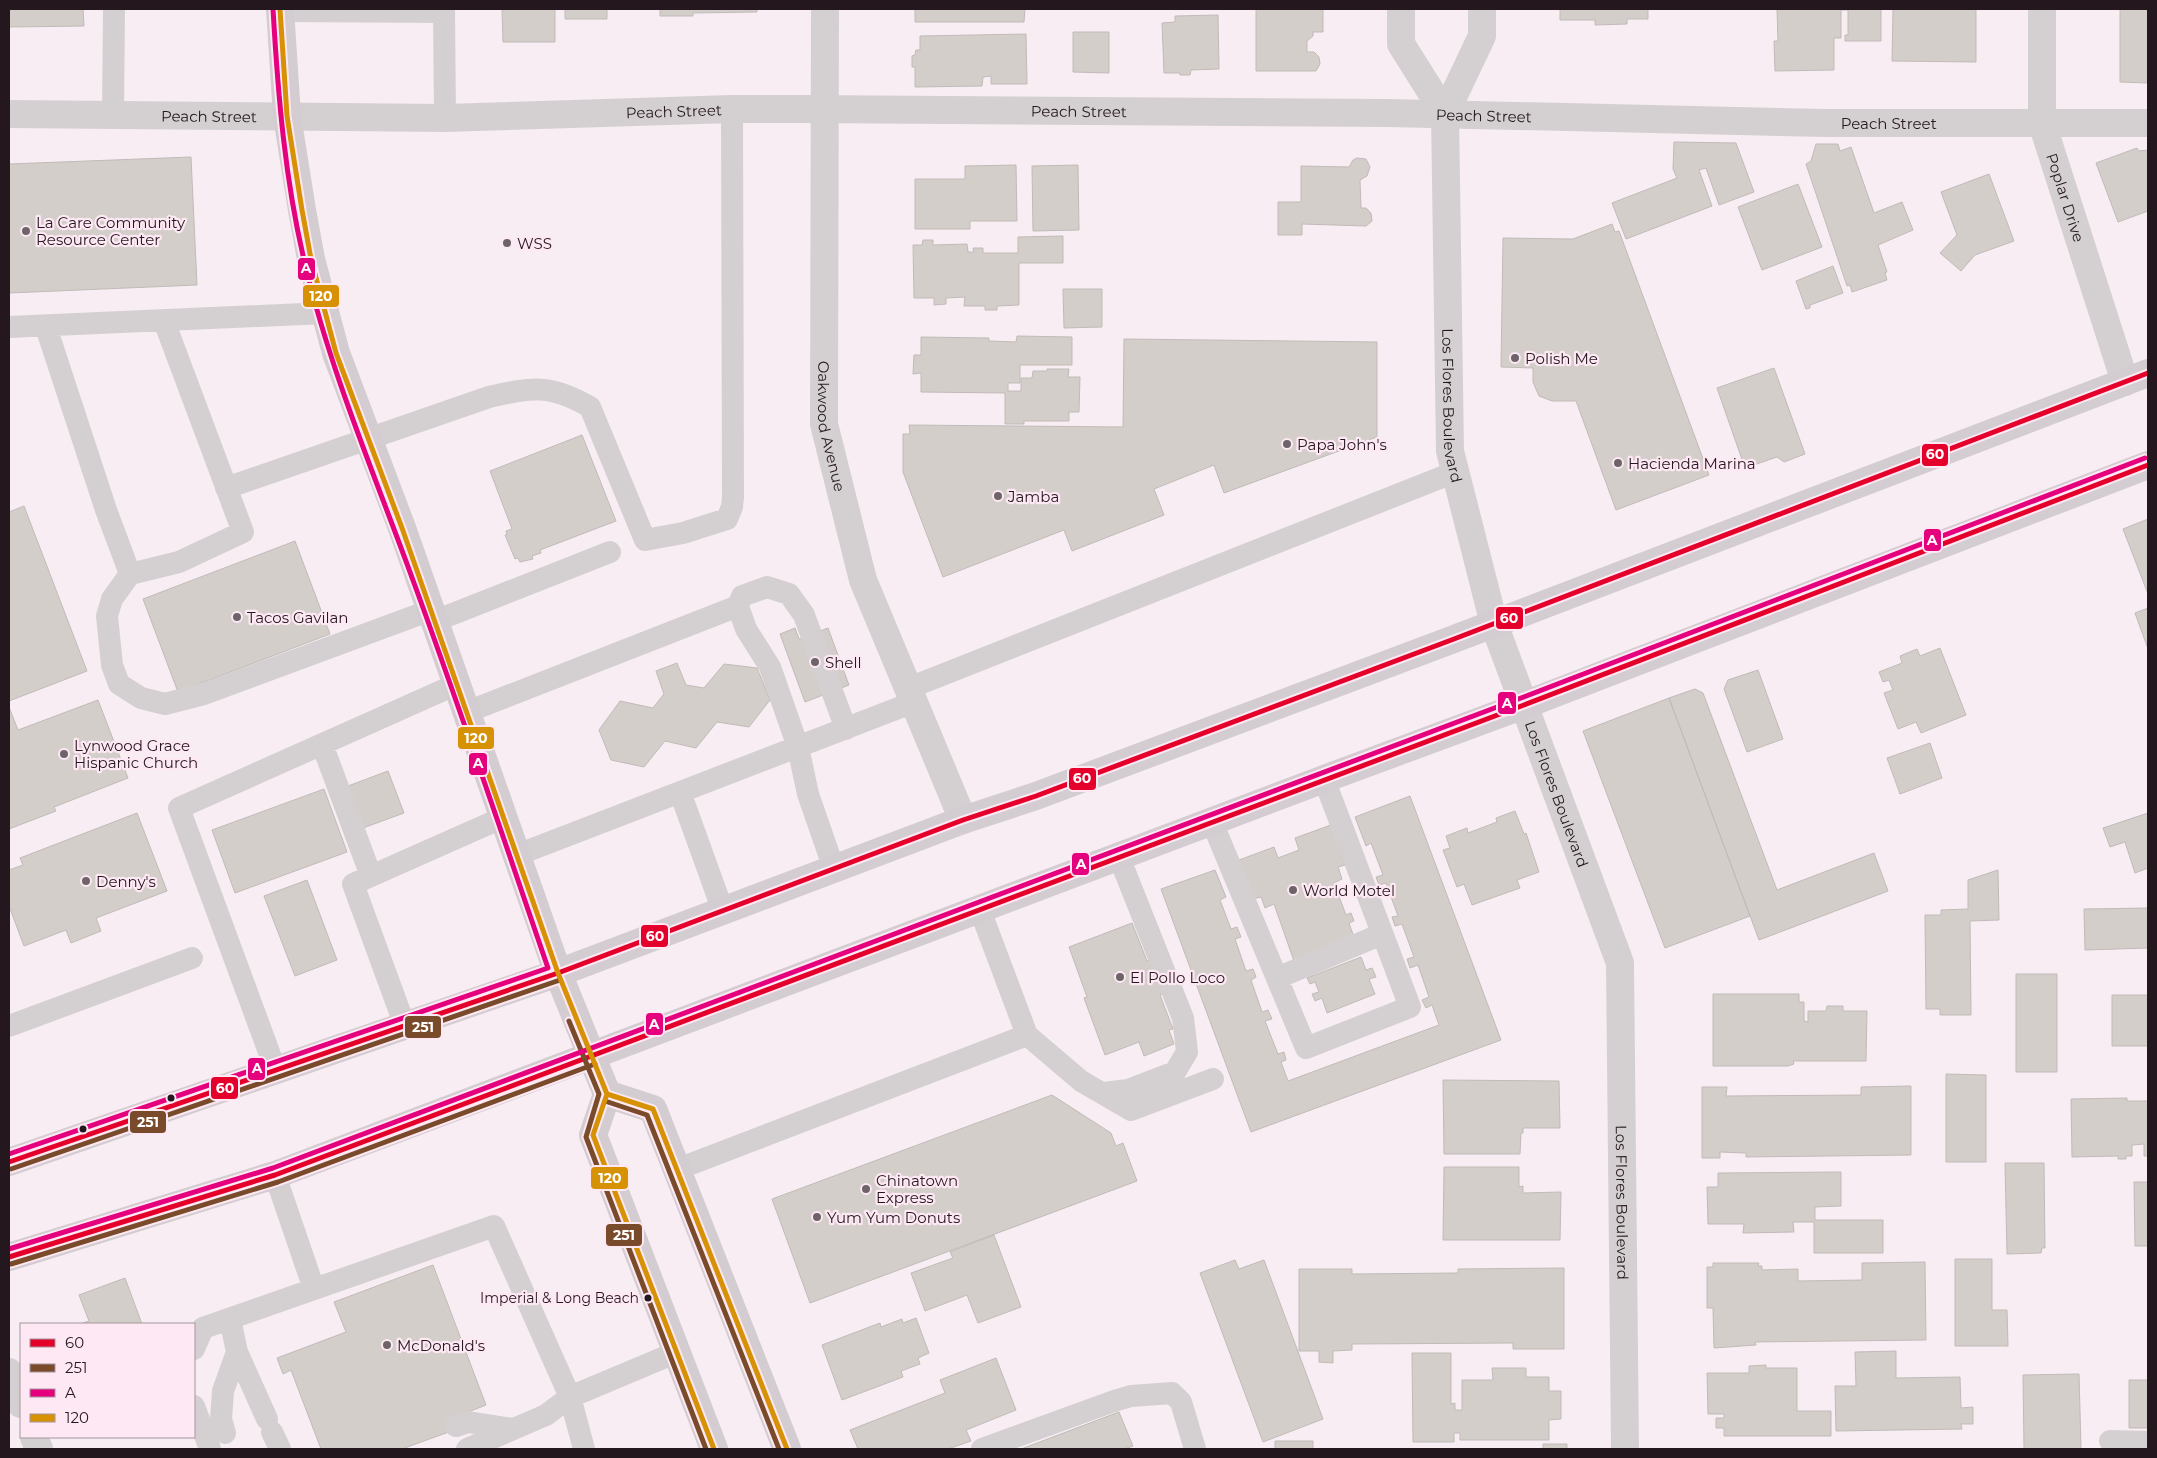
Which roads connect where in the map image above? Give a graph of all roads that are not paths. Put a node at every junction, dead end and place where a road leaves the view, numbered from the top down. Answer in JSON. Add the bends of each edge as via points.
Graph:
{"nodes":[{"id":1,"x":114,"y":9,"type":"edge"},
{"id":2,"x":825,"y":9,"type":"edge"},
{"id":3,"x":1401,"y":9,"type":"edge"},
{"id":4,"x":1482,"y":9,"type":"edge"},
{"id":5,"x":2042,"y":9,"type":"edge"},
{"id":6,"x":280,"y":10,"type":"edge"},
{"id":7,"x":444,"y":10,"type":"edge"},
{"id":8,"x":732,"y":109,"type":"junction"},
{"id":9,"x":825,"y":109,"type":"junction"},
{"id":10,"x":9,"y":114,"type":"edge"},
{"id":11,"x":1445,"y":114,"type":"junction"},
{"id":12,"x":113,"y":115,"type":"junction"},
{"id":13,"x":287,"y":116,"type":"junction"},
{"id":14,"x":445,"y":118,"type":"junction"},
{"id":15,"x":2042,"y":123,"type":"junction"},
{"id":16,"x":2148,"y":123,"type":"edge"},
{"id":17,"x":325,"y":313,"type":"junction"},
{"id":18,"x":164,"y":321,"type":"junction"},
{"id":19,"x":9,"y":327,"type":"edge"},
{"id":20,"x":46,"y":327,"type":"junction"},
{"id":21,"x":2137,"y":377,"type":"edge"},
{"id":22,"x":368,"y":440,"type":"junction"},
{"id":23,"x":2148,"y":466,"type":"edge"},
{"id":24,"x":1455,"y":472,"type":"junction"},
{"id":25,"x":226,"y":488,"type":"junction"},
{"id":26,"x":610,"y":552,"type":"dead end"},
{"id":27,"x":130,"y":574,"type":"junction"},
{"id":28,"x":738,"y":606,"type":"junction"},
{"id":29,"x":433,"y":615,"type":"junction"},
{"id":30,"x":1494,"y":624,"type":"junction"},
{"id":31,"x":457,"y":684,"type":"junction"},
{"id":32,"x":912,"y":695,"type":"junction"},
{"id":33,"x":1524,"y":705,"type":"junction"},
{"id":34,"x":467,"y":712,"type":"junction"},
{"id":35,"x":846,"y":729,"type":"junction"},
{"id":36,"x":322,"y":744,"type":"junction"},
{"id":37,"x":798,"y":747,"type":"junction"},
{"id":38,"x":1324,"y":778,"type":"junction"},
{"id":39,"x":680,"y":792,"type":"junction"},
{"id":40,"x":504,"y":818,"type":"junction"},
{"id":41,"x":963,"y":820,"type":"junction"},
{"id":42,"x":1212,"y":822,"type":"junction"},
{"id":43,"x":516,"y":855,"type":"junction"},
{"id":44,"x":1119,"y":858,"type":"junction"},
{"id":45,"x":834,"y":869,"type":"junction"},
{"id":46,"x":371,"y":876,"type":"junction"},
{"id":47,"x":980,"y":910,"type":"junction"},
{"id":48,"x":723,"y":911,"type":"junction"},
{"id":49,"x":1382,"y":934,"type":"junction"},
{"id":50,"x":192,"y":958,"type":"dead end"},
{"id":51,"x":558,"y":973,"type":"junction"},
{"id":52,"x":1277,"y":978,"type":"junction"},
{"id":53,"x":9,"y":1026,"type":"edge"},
{"id":54,"x":406,"y":1026,"type":"junction"},
{"id":55,"x":1027,"y":1036,"type":"junction"},
{"id":56,"x":592,"y":1057,"type":"junction"},
{"id":57,"x":276,"y":1071,"type":"junction"},
{"id":58,"x":1213,"y":1079,"type":"dead end"},
{"id":59,"x":1104,"y":1093,"type":"junction"},
{"id":60,"x":607,"y":1094,"type":"junction"},
{"id":61,"x":9,"y":1162,"type":"edge"},
{"id":62,"x":678,"y":1169,"type":"junction"},
{"id":63,"x":275,"y":1175,"type":"junction"},
{"id":64,"x":9,"y":1258,"type":"edge"},
{"id":65,"x":314,"y":1289,"type":"junction"},
{"id":66,"x":230,"y":1319,"type":"junction"},
{"id":67,"x":195,"y":1347,"type":"edge"},
{"id":68,"x":236,"y":1352,"type":"junction"},
{"id":69,"x":676,"y":1352,"type":"junction"},
{"id":70,"x":9,"y":1372,"type":"edge"},
{"id":71,"x":570,"y":1397,"type":"junction"},
{"id":72,"x":20,"y":1401,"type":"edge"},
{"id":73,"x":195,"y":1407,"type":"edge"},
{"id":74,"x":456,"y":1426,"type":"dead end"},
{"id":75,"x":513,"y":1430,"type":"junction"},
{"id":76,"x":273,"y":1433,"type":"edge"},
{"id":77,"x":2110,"y":1441,"type":"dead end"},
{"id":78,"x":2148,"y":1442,"type":"edge"},
{"id":79,"x":224,"y":1445,"type":"edge"},
{"id":80,"x":467,"y":1449,"type":"edge"},
{"id":81,"x":584,"y":1449,"type":"edge"},
{"id":82,"x":714,"y":1449,"type":"edge"},
{"id":83,"x":787,"y":1449,"type":"edge"},
{"id":84,"x":982,"y":1449,"type":"edge"},
{"id":85,"x":1195,"y":1449,"type":"edge"},
{"id":86,"x":1625,"y":1449,"type":"edge"}],
"edges":[{"from":1,"to":12,"type":"lane"},
{"from":2,"to":9,"type":"street","name":"Oakwood Avenue"},
{"from":3,"to":11,"type":"street","via":[[1401,44]]},
{"from":4,"to":11,"type":"street","name":"Los Flores Boulevard","via":[[1482,36]]},
{"from":5,"to":15,"type":"street","name":"Poplar Drive"},
{"from":6,"to":7,"type":"lane"},
{"from":6,"to":13,"type":"main road"},
{"from":7,"to":14,"type":"lane"},
{"from":8,"to":9,"type":"street","name":"Peach Street"},
{"from":8,"to":14,"type":"street","name":"Peach Street"},
{"from":8,"to":22,"type":"lane","via":[[733,496],[727,519],[683,533],[645,540],[590,408],[571,396],[551,390],[524,390],[489,397]]},
{"from":9,"to":11,"type":"street","name":"Peach Street"},
{"from":9,"to":32,"type":"street","name":"Oakwood Avenue","via":[[824,424],[864,580]]},
{"from":10,"to":12,"type":"street","name":"Peach Street"},
{"from":11,"to":15,"type":"street","name":"Peach Street","via":[[1817,123]]},
{"from":11,"to":24,"type":"street","name":"Los Flores Boulevard","via":[[1450,451]]},
{"from":12,"to":13,"type":"street","name":"Peach Street"},
{"from":13,"to":14,"type":"street","name":"Peach Street"},
{"from":13,"to":17,"type":"main road","via":[[311,259]]},
{"from":15,"to":16,"type":"street","name":"Peach Street"},
{"from":15,"to":21,"type":"street","name":"Poplar Drive"},
{"from":17,"to":18,"type":"lane"},
{"from":17,"to":22,"type":"main road"},
{"from":18,"to":20,"type":"lane"},
{"from":18,"to":25,"type":"lane"},
{"from":19,"to":20,"type":"lane"},
{"from":20,"to":27,"type":"lane"},
{"from":21,"to":30,"type":"main road"},
{"from":22,"to":25,"type":"lane"},
{"from":22,"to":29,"type":"main road"},
{"from":23,"to":33,"type":"main road"},
{"from":24,"to":30,"type":"street","name":"Los Flores Boulevard"},
{"from":24,"to":32,"type":"lane"},
{"from":25,"to":27,"type":"lane","via":[[243,532],[179,562]]},
{"from":26,"to":29,"type":"lane"},
{"from":27,"to":29,"type":"lane","via":[[112,599],[107,616],[112,665],[119,684],[141,698],[165,704],[204,694]]},
{"from":28,"to":34,"type":"lane"},
{"from":28,"to":35,"type":"lane","via":[[742,596],[767,587],[789,594],[804,615]]},
{"from":28,"to":37,"type":"lane","via":[[746,629],[770,667]]},
{"from":29,"to":31,"type":"main road"},
{"from":30,"to":33,"type":"street","name":"Los Flores Boulevard"},
{"from":30,"to":41,"type":"main road","via":[[1036,796]]},
{"from":31,"to":34,"type":"main road"},
{"from":31,"to":36,"type":"lane"},
{"from":32,"to":35,"type":"lane"},
{"from":32,"to":41,"type":"street","name":"Oakwood Avenue"},
{"from":33,"to":38,"type":"main road"},
{"from":33,"to":86,"type":"street","name":"Los Flores Boulevard","via":[[1620,964]]},
{"from":34,"to":40,"type":"main road"},
{"from":35,"to":37,"type":"lane"},
{"from":36,"to":46,"type":"lane"},
{"from":36,"to":57,"type":"lane","via":[[179,808]]},
{"from":37,"to":39,"type":"lane"},
{"from":37,"to":45,"type":"lane","via":[[808,794]]},
{"from":38,"to":42,"type":"main road"},
{"from":38,"to":49,"type":"lane"},
{"from":39,"to":43,"type":"lane"},
{"from":39,"to":48,"type":"lane"},
{"from":40,"to":43,"type":"main road"},
{"from":40,"to":46,"type":"lane"},
{"from":41,"to":45,"type":"main road"},
{"from":42,"to":44,"type":"main road"},
{"from":42,"to":52,"type":"lane"},
{"from":43,"to":51,"type":"main road"},
{"from":44,"to":47,"type":"main road"},
{"from":44,"to":59,"type":"lane","via":[[1183,1018],[1187,1052],[1175,1072],[1128,1090]]},
{"from":45,"to":48,"type":"main road"},
{"from":46,"to":54,"type":"lane","via":[[353,884]]},
{"from":47,"to":55,"type":"lane"},
{"from":47,"to":56,"type":"main road"},
{"from":48,"to":51,"type":"main road"},
{"from":49,"to":52,"type":"lane"},
{"from":49,"to":52,"type":"lane","via":[[1410,1007],[1306,1048]]},
{"from":50,"to":53,"type":"lane"},
{"from":51,"to":54,"type":"main road"},
{"from":51,"to":56,"type":"main road"},
{"from":54,"to":57,"type":"main road"},
{"from":55,"to":59,"type":"lane","via":[[1081,1082]]},
{"from":55,"to":62,"type":"lane"},
{"from":56,"to":60,"type":"main road"},
{"from":56,"to":63,"type":"main road"},
{"from":57,"to":61,"type":"main road"},
{"from":58,"to":59,"type":"lane","via":[[1131,1110]]},
{"from":60,"to":62,"type":"main road","via":[[653,1110]]},
{"from":60,"to":69,"type":"main road","via":[[593,1135]]},
{"from":62,"to":83,"type":"main road"},
{"from":63,"to":64,"type":"main road"},
{"from":63,"to":65,"type":"lane"},
{"from":65,"to":66,"type":"lane"},
{"from":65,"to":71,"type":"lane","via":[[494,1226]]},
{"from":66,"to":67,"type":"lane","via":[[203,1328]]},
{"from":66,"to":68,"type":"lane"},
{"from":68,"to":76,"type":"lane"},
{"from":68,"to":79,"type":"lane","via":[[223,1391],[221,1419]]},
{"from":69,"to":71,"type":"lane"},
{"from":69,"to":82,"type":"main road"},
{"from":70,"to":72,"type":"street"},
{"from":71,"to":75,"type":"lane","via":[[546,1415]]},
{"from":71,"to":81,"type":"lane"},
{"from":73,"to":79,"type":"lane"},
{"from":74,"to":75,"type":"lane","via":[[468,1422]]},
{"from":75,"to":80,"type":"lane"},
{"from":77,"to":78,"type":"lane"},
{"from":84,"to":85,"type":"lane","via":[[1114,1401],[1131,1396],[1172,1393],[1181,1402]]}]}
